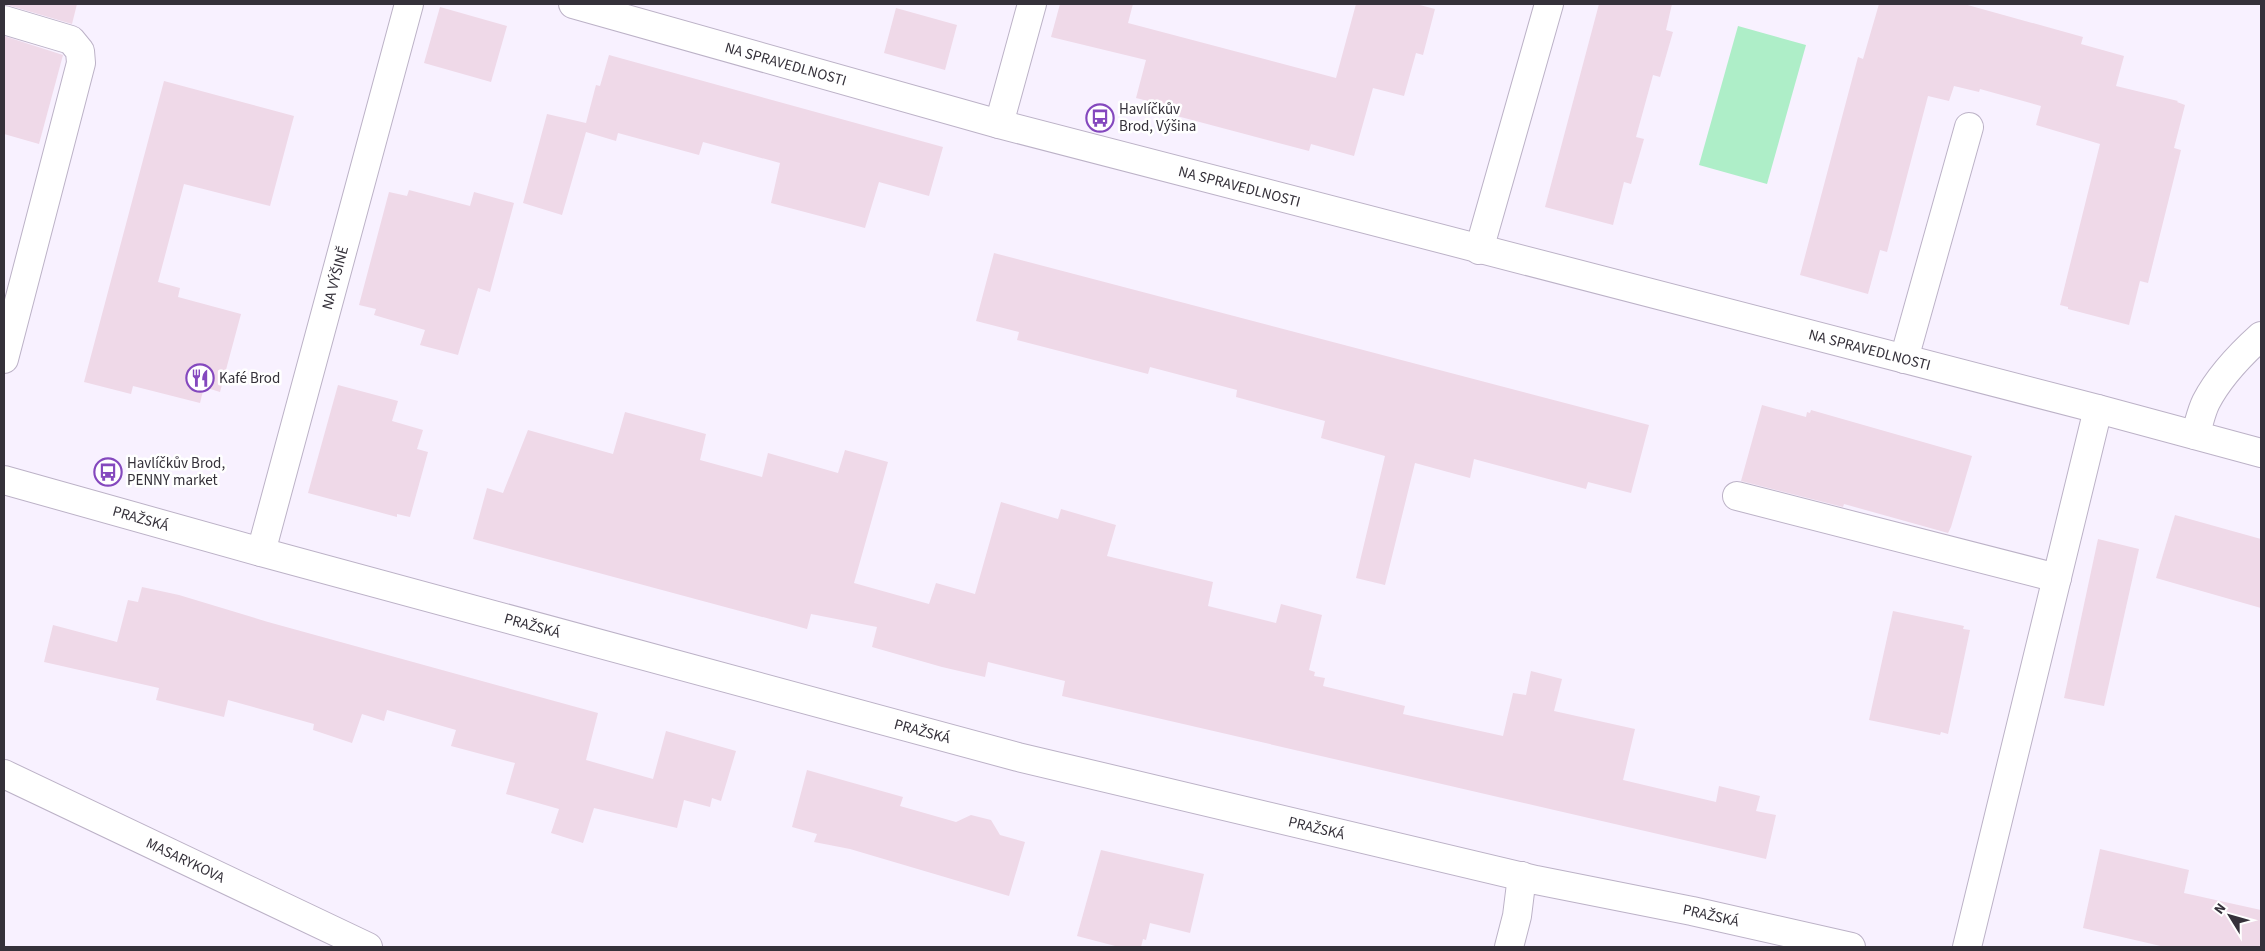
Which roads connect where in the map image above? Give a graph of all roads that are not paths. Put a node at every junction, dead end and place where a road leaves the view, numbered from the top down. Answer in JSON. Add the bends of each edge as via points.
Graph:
{"nodes":[{"id":1,"x":409,"y":4,"type":"edge"},
{"id":2,"x":573,"y":4,"type":"edge"},
{"id":3,"x":1032,"y":4,"type":"edge"},
{"id":4,"x":1549,"y":4,"type":"edge"},
{"id":5,"x":4,"y":20,"type":"edge"},
{"id":6,"x":999,"y":124,"type":"junction"},
{"id":7,"x":1969,"y":127,"type":"dead end"},
{"id":8,"x":1479,"y":250,"type":"junction"},
{"id":9,"x":2261,"y":336,"type":"edge"},
{"id":10,"x":4,"y":358,"type":"edge"},
{"id":11,"x":1904,"y":359,"type":"junction"},
{"id":12,"x":2098,"y":409,"type":"junction"},
{"id":13,"x":2195,"y":435,"type":"junction"},
{"id":14,"x":2261,"y":453,"type":"edge"},
{"id":15,"x":4,"y":480,"type":"edge"},
{"id":16,"x":1737,"y":496,"type":"dead end"},
{"id":17,"x":261,"y":552,"type":"junction"},
{"id":18,"x":2057,"y":578,"type":"junction"},
{"id":19,"x":4,"y":774,"type":"edge"},
{"id":20,"x":1522,"y":876,"type":"junction"},
{"id":21,"x":368,"y":947,"type":"edge"},
{"id":22,"x":1509,"y":947,"type":"edge"},
{"id":23,"x":1851,"y":947,"type":"edge"},
{"id":24,"x":1967,"y":947,"type":"edge"}],
"edges":[{"from":1,"to":17,"type":"street","name":"NA VÝŠINĚ"},
{"from":2,"to":6,"type":"street","name":"NA SPRAVEDLNOSTI"},
{"from":3,"to":6,"type":"street"},
{"from":4,"to":8,"type":"street"},
{"from":5,"to":10,"type":"street","via":[[71,40],[80,51],[81,64]]},
{"from":6,"to":8,"type":"street","name":"NA SPRAVEDLNOSTI"},
{"from":7,"to":11,"type":"street"},
{"from":8,"to":11,"type":"street","name":"NA SPRAVEDLNOSTI"},
{"from":9,"to":13,"type":"street","via":[[2235,362],[2206,402]]},
{"from":11,"to":12,"type":"street","name":"NA SPRAVEDLNOSTI"},
{"from":12,"to":13,"type":"street","name":"NA SPRAVEDLNOSTI"},
{"from":12,"to":18,"type":"street"},
{"from":13,"to":14,"type":"street","name":"NA SPRAVEDLNOSTI"},
{"from":15,"to":17,"type":"street","name":"PRAŽSKÁ"},
{"from":16,"to":18,"type":"street"},
{"from":17,"to":20,"type":"street","name":"PRAŽSKÁ","via":[[1018,757]]},
{"from":18,"to":24,"type":"street"},
{"from":19,"to":21,"type":"street","name":"MASARYKOVA"},
{"from":20,"to":22,"type":"street"},
{"from":20,"to":23,"type":"street","name":"PRAŽSKÁ"}]}
